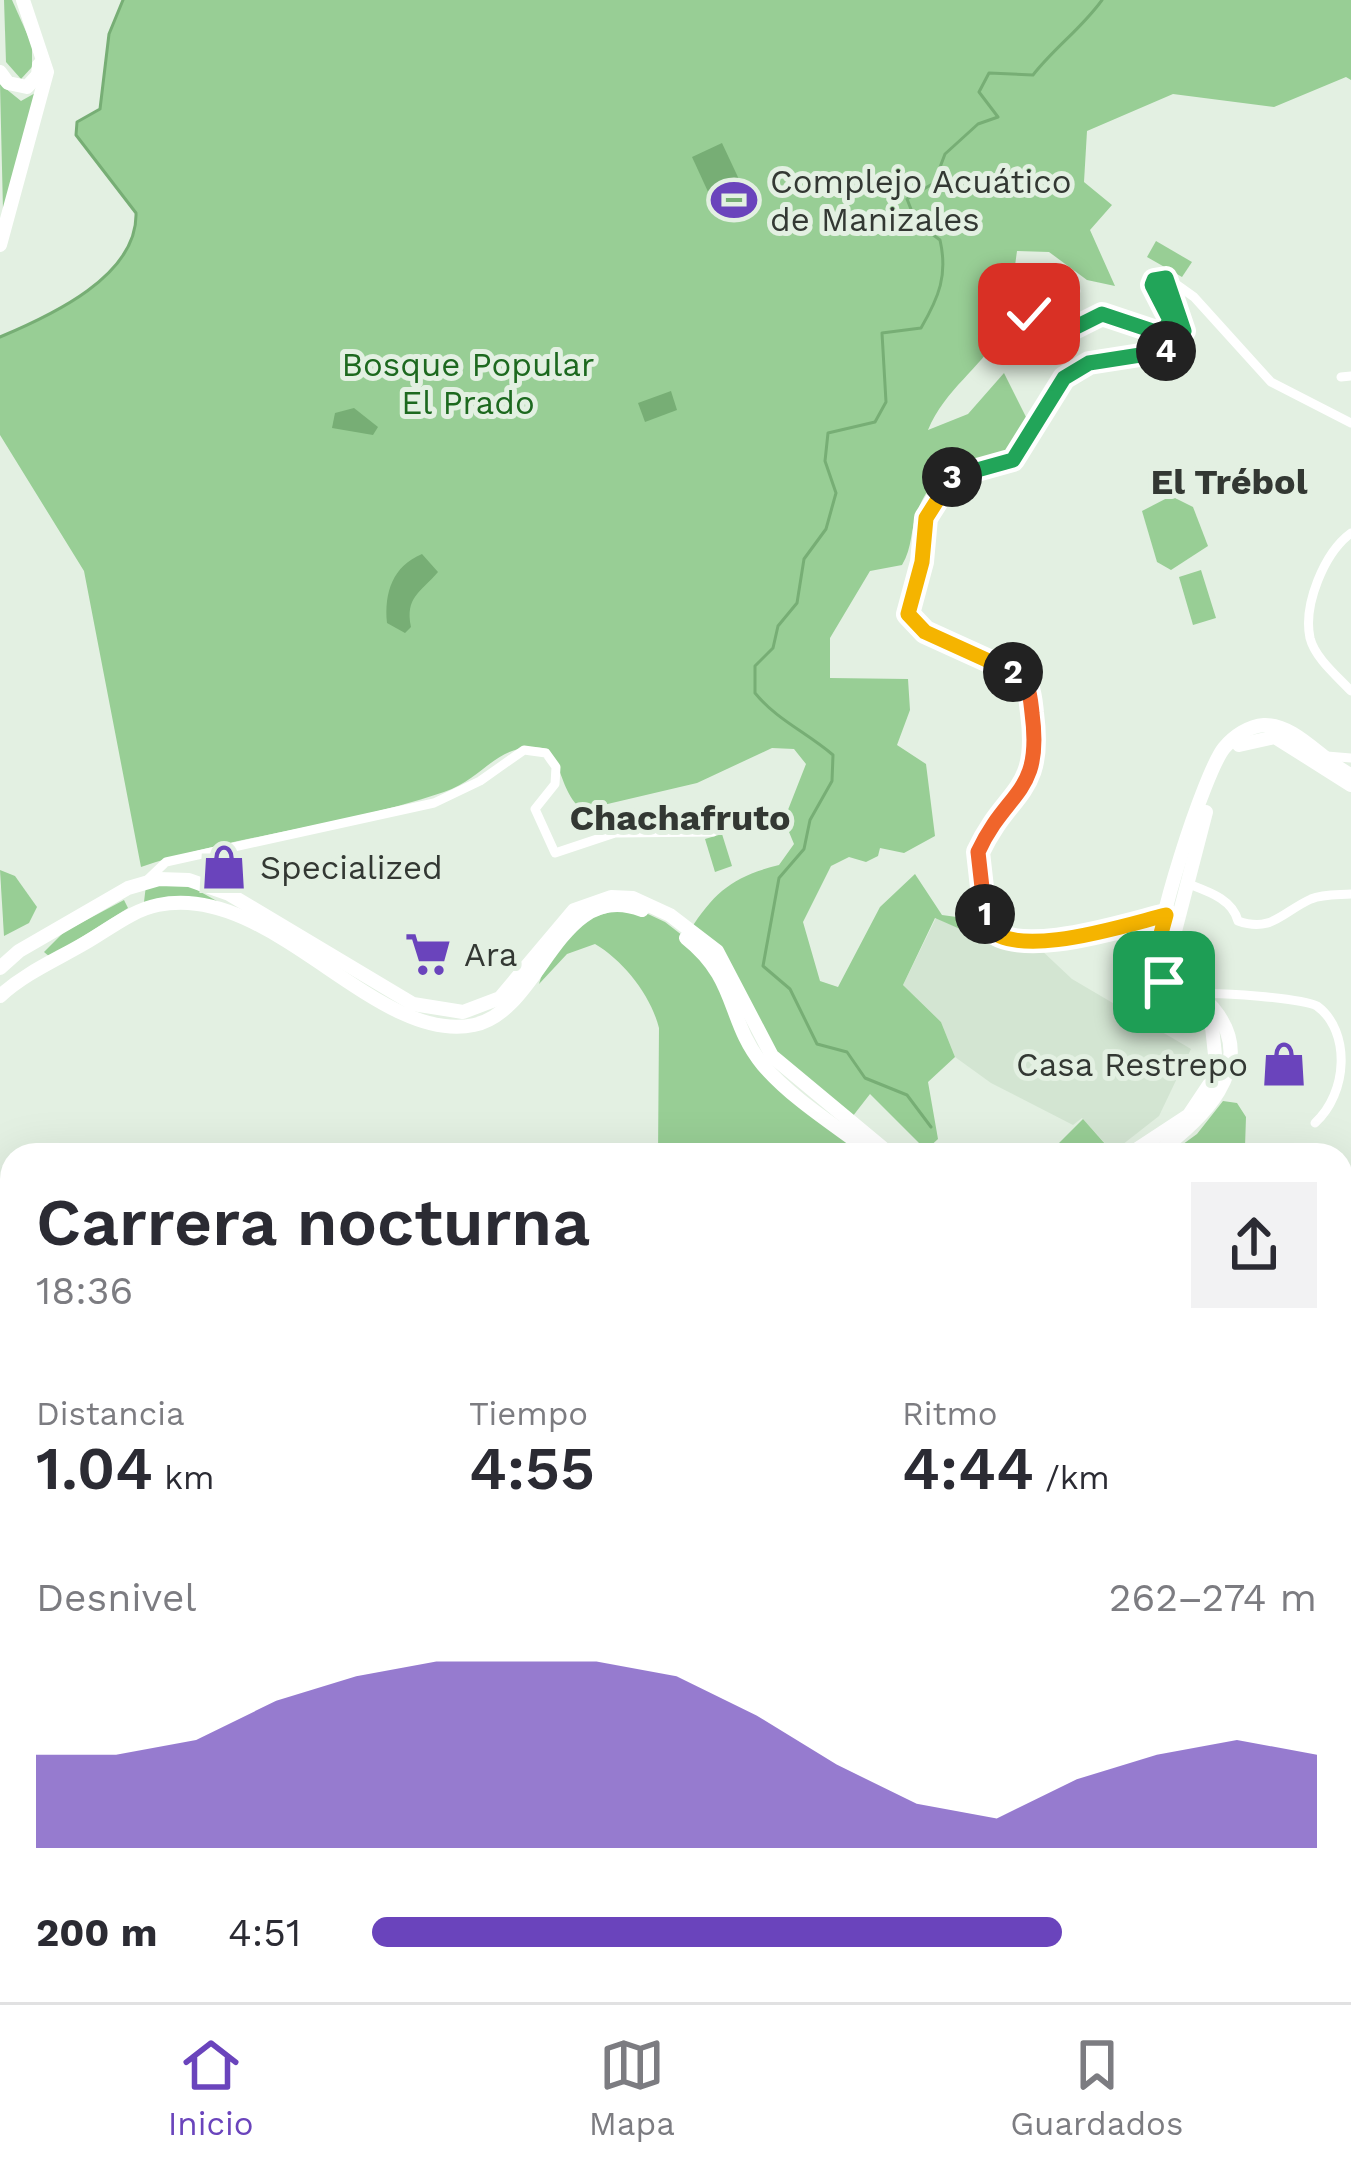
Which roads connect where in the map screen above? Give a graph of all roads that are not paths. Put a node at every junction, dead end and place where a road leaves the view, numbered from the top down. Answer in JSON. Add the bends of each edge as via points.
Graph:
{"nodes":[{"id":1,"x":23,"y":0,"type":"edge"},
{"id":2,"x":41,"y":44,"type":"junction"},
{"id":3,"x":0,"y":72,"type":"edge"},
{"id":4,"x":0,"y":245,"type":"edge"},
{"id":5,"x":1053,"y":268,"type":"dead end"},
{"id":6,"x":1166,"y":278,"type":"junction"},
{"id":7,"x":1076,"y":291,"type":"dead end"},
{"id":8,"x":1046,"y":306,"type":"junction"},
{"id":9,"x":1029,"y":314,"type":"dead end"},
{"id":10,"x":1064,"y":333,"type":"junction"},
{"id":11,"x":1030,"y":350,"type":"dead end"},
{"id":12,"x":1286,"y":379,"type":"dead end"},
{"id":13,"x":1292,"y":392,"type":"junction"},
{"id":14,"x":1351,"y":423,"type":"edge"},
{"id":15,"x":1351,"y":533,"type":"edge"},
{"id":16,"x":1351,"y":692,"type":"edge"},
{"id":17,"x":1316,"y":754,"type":"junction"},
{"id":18,"x":1351,"y":758,"type":"edge"},
{"id":19,"x":1351,"y":775,"type":"edge"},
{"id":20,"x":1351,"y":785,"type":"edge"},
{"id":21,"x":713,"y":832,"type":"dead end"},
{"id":22,"x":145,"y":882,"type":"junction"},
{"id":23,"x":1186,"y":883,"type":"junction"},
{"id":24,"x":1351,"y":894,"type":"edge"},
{"id":25,"x":135,"y":914,"type":"junction"},
{"id":26,"x":1166,"y":915,"type":"junction"},
{"id":27,"x":42,"y":940,"type":"junction"},
{"id":28,"x":49,"y":963,"type":"junction"},
{"id":29,"x":0,"y":968,"type":"edge"},
{"id":30,"x":1198,"y":994,"type":"junction"},
{"id":31,"x":0,"y":996,"type":"edge"},
{"id":32,"x":1315,"y":1123,"type":"dead end"},
{"id":33,"x":859,"y":1143,"type":"edge"},
{"id":34,"x":876,"y":1143,"type":"edge"},
{"id":35,"x":1146,"y":1143,"type":"edge"},
{"id":36,"x":1170,"y":1143,"type":"edge"}],
"edges":[{"from":1,"to":2,"type":"main road"},
{"from":2,"to":3,"type":"main road","via":[[34,82],[14,86]]},
{"from":2,"to":4,"type":"main road","via":[[45,88]]},
{"from":5,"to":8,"type":"street","via":[[1028,281]]},
{"from":6,"to":10,"type":"street","via":[[1154,280],[1170,320],[1162,334],[1102,314]]},
{"from":6,"to":13,"type":"street","via":[[1194,297],[1258,370]]},
{"from":6,"to":26,"type":"street","via":[[1180,313],[1179,342],[1150,356],[1089,363],[1064,378],[1013,460],[948,479],[926,518],[908,614],[925,632],[1026,681],[1038,755],[978,852],[987,927],[1005,940],[1069,938]]},
{"from":7,"to":8,"type":"street"},
{"from":8,"to":9,"type":"street"},
{"from":8,"to":10,"type":"street"},
{"from":10,"to":11,"type":"street"},
{"from":12,"to":13,"type":"street"},
{"from":13,"to":14,"type":"street"},
{"from":15,"to":16,"type":"street","via":[[1323,569],[1310,625],[1317,652]]},
{"from":17,"to":18,"type":"street"},
{"from":17,"to":19,"type":"main road"},
{"from":17,"to":26,"type":"main road","via":[[1292,733],[1264,725],[1225,748],[1206,782]]},
{"from":20,"to":23,"type":"main road","via":[[1275,737],[1240,743],[1214,782]]},
{"from":21,"to":22,"type":"street","via":[[615,833],[555,853],[535,809],[555,784],[556,767],[546,753],[524,749],[434,802],[166,862]]},
{"from":22,"to":25,"type":"main road"},
{"from":22,"to":27,"type":"main road"},
{"from":22,"to":34,"type":"main road","via":[[189,880],[229,894],[412,1004],[444,1013],[500,998],[574,910],[611,897],[650,903],[717,951],[758,1036],[787,1074]]},
{"from":23,"to":24,"type":"street","via":[[1216,895],[1238,921],[1255,927],[1310,900]]},
{"from":23,"to":30,"type":"main road","via":[[1168,962]]},
{"from":25,"to":28,"type":"main road"},
{"from":25,"to":33,"type":"main road","via":[[158,905],[221,908],[405,1016],[443,1028],[472,1026],[512,1005],[578,919],[633,907],[709,956],[763,1064]]},
{"from":26,"to":35,"type":"main road","via":[[1158,974],[1205,1016],[1219,1063],[1189,1114]]},
{"from":27,"to":28,"type":"main road"},
{"from":27,"to":29,"type":"main road"},
{"from":28,"to":31,"type":"main road"},
{"from":30,"to":32,"type":"street","via":[[1298,999],[1329,1013],[1350,1060],[1338,1100]]},
{"from":30,"to":36,"type":"main road","via":[[1227,1035],[1228,1075],[1196,1124]]}]}
